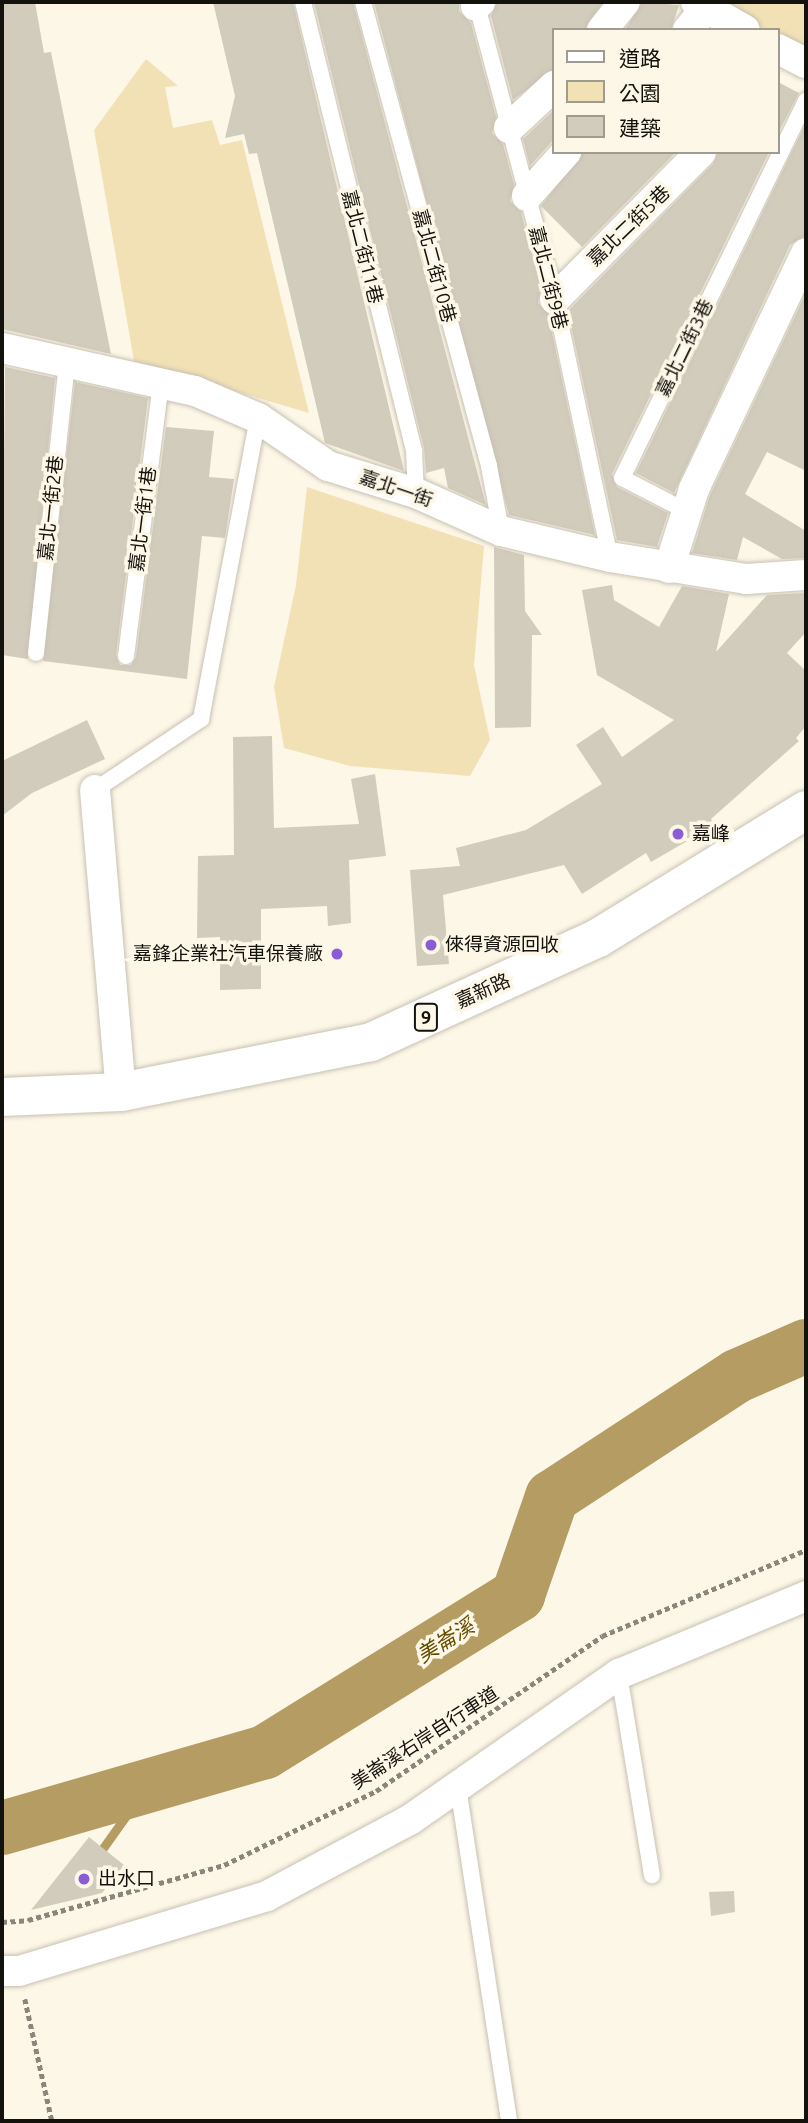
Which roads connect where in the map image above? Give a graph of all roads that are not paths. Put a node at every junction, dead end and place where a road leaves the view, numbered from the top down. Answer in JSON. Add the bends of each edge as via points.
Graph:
{"nodes":[{"id":1,"x":303,"y":2,"type":"edge"},
{"id":2,"x":363,"y":2,"type":"edge"},
{"id":3,"x":625,"y":2,"type":"edge"},
{"id":4,"x":477,"y":3,"type":"edge"},
{"id":5,"x":697,"y":13,"type":"edge"},
{"id":6,"x":603,"y":28,"type":"edge"},
{"id":7,"x":739,"y":28,"type":"edge"},
{"id":8,"x":552,"y":88,"type":"edge"},
{"id":9,"x":806,"y":100,"type":"edge"},
{"id":10,"x":509,"y":128,"type":"junction"},
{"id":11,"x":780,"y":153,"type":"edge"},
{"id":12,"x":564,"y":154,"type":"edge"},
{"id":13,"x":699,"y":154,"type":"edge"},
{"id":14,"x":780,"y":154,"type":"edge"},
{"id":15,"x":527,"y":195,"type":"junction"},
{"id":16,"x":806,"y":253,"type":"edge"},
{"id":17,"x":555,"y":299,"type":"junction"},
{"id":18,"x":2,"y":348,"type":"edge"},
{"id":19,"x":66,"y":363,"type":"junction"},
{"id":20,"x":161,"y":382,"type":"junction"},
{"id":21,"x":258,"y":418,"type":"junction"},
{"id":22,"x":416,"y":493,"type":"junction"},
{"id":23,"x":501,"y":531,"type":"junction"},
{"id":24,"x":610,"y":557,"type":"junction"},
{"id":25,"x":669,"y":568,"type":"junction"},
{"id":26,"x":804,"y":570,"type":"edge"},
{"id":27,"x":36,"y":653,"type":"dead end"},
{"id":28,"x":126,"y":656,"type":"dead end"},
{"id":29,"x":95,"y":790,"type":"joint"},
{"id":30,"x":806,"y":810,"type":"edge"},
{"id":31,"x":121,"y":1092,"type":"junction"},
{"id":32,"x":2,"y":1097,"type":"edge"},
{"id":33,"x":806,"y":1596,"type":"edge"},
{"id":34,"x":619,"y":1674,"type":"junction"},
{"id":35,"x":458,"y":1787,"type":"junction"},
{"id":36,"x":652,"y":1875,"type":"dead end"},
{"id":37,"x":10,"y":1971,"type":"edge"},
{"id":38,"x":509,"y":2121,"type":"edge"}],
"edges":[{"from":1,"to":22,"type":"lane","name":"嘉北二街11巷","via":[[414,452]]},
{"from":2,"to":23,"type":"lane","name":"嘉北二街10巷","via":[[489,466]]},
{"from":3,"to":6,"type":"street"},
{"from":4,"to":10,"type":"lane","name":"嘉北二街9巷"},
{"from":5,"to":7,"type":"street"},
{"from":8,"to":10,"type":"street"},
{"from":9,"to":11,"type":"lane","name":"嘉北二街3巷"},
{"from":10,"to":15,"type":"lane","name":"嘉北二街9巷"},
{"from":12,"to":15,"type":"street"},
{"from":13,"to":17,"type":"street","name":"嘉北二街5巷"},
{"from":14,"to":25,"type":"lane","name":"嘉北二街3巷","via":[[622,478],[686,511]]},
{"from":15,"to":17,"type":"lane","name":"嘉北二街9巷"},
{"from":16,"to":25,"type":"street","via":[[694,489]]},
{"from":17,"to":24,"type":"lane","name":"嘉北二街9巷"},
{"from":18,"to":19,"type":"street","name":"嘉北一街"},
{"from":19,"to":20,"type":"street","name":"嘉北一街"},
{"from":19,"to":27,"type":"lane","name":"嘉北一街2巷"},
{"from":20,"to":21,"type":"street","name":"嘉北一街"},
{"from":20,"to":28,"type":"lane","name":"嘉北一街1巷"},
{"from":21,"to":22,"type":"street","name":"嘉北一街","via":[[328,466]]},
{"from":21,"to":29,"type":"lane","via":[[201,719]]},
{"from":22,"to":23,"type":"street","name":"嘉北一街"},
{"from":23,"to":24,"type":"street","name":"嘉北一街"},
{"from":24,"to":25,"type":"street","name":"嘉北一街"},
{"from":25,"to":26,"type":"street","name":"嘉北一街","via":[[746,579]]},
{"from":29,"to":31,"type":"street"},
{"from":30,"to":31,"type":"main road","name":"嘉新路","number":"9","via":[[598,938],[371,1042]]},
{"from":31,"to":32,"type":"main road","name":"嘉新路","number":"9"},
{"from":33,"to":34,"type":"street"},
{"from":34,"to":35,"type":"street"},
{"from":34,"to":36,"type":"lane"},
{"from":35,"to":37,"type":"street","via":[[411,1819],[267,1896]]},
{"from":35,"to":38,"type":"lane"}]}
